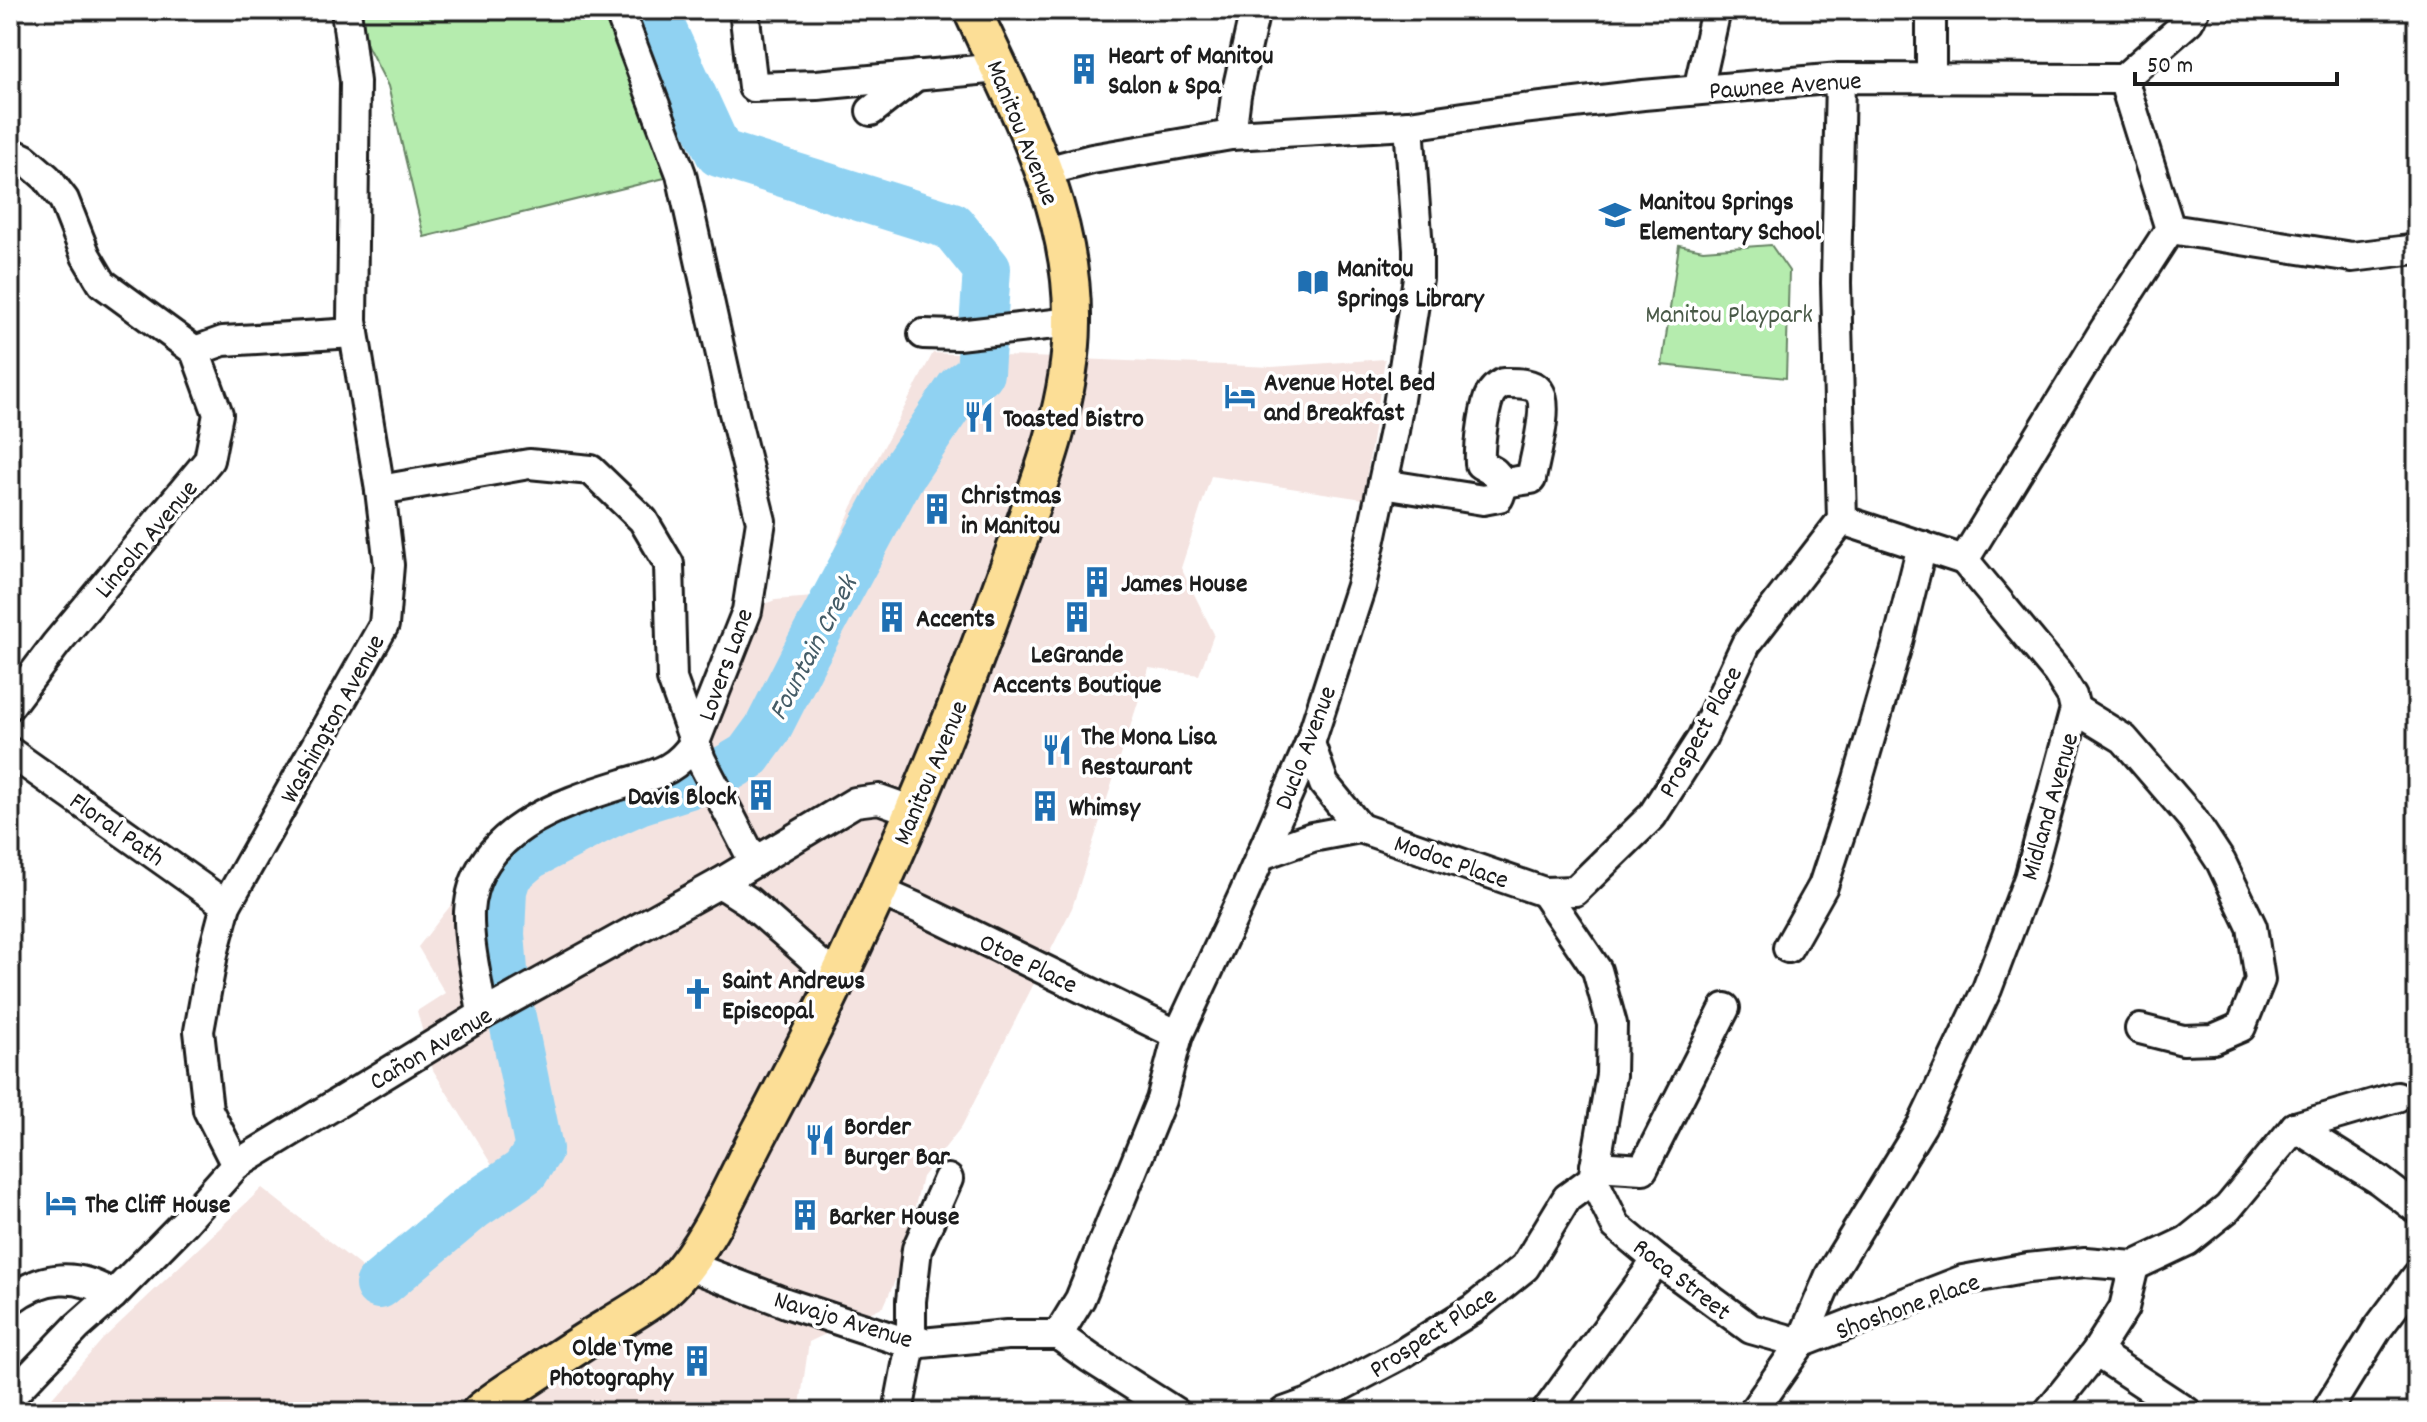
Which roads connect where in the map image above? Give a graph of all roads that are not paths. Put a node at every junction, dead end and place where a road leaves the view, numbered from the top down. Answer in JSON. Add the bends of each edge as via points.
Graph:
{"nodes":[{"id":1,"x":346,"y":10,"type":"edge"},
{"id":2,"x":619,"y":10,"type":"edge"},
{"id":3,"x":744,"y":10,"type":"edge"},
{"id":4,"x":972,"y":10,"type":"edge"},
{"id":5,"x":1255,"y":10,"type":"edge"},
{"id":6,"x":1716,"y":10,"type":"edge"},
{"id":7,"x":1931,"y":10,"type":"edge"},
{"id":8,"x":2194,"y":10,"type":"edge"},
{"id":9,"x":999,"y":68,"type":"junction"},
{"id":10,"x":917,"y":75,"type":"junction"},
{"id":11,"x":1840,"y":78,"type":"junction"},
{"id":12,"x":1931,"y":78,"type":"junction"},
{"id":13,"x":2123,"y":79,"type":"junction"},
{"id":14,"x":1698,"y":90,"type":"junction"},
{"id":15,"x":871,"y":111,"type":"dead end"},
{"id":16,"x":1409,"y":125,"type":"junction"},
{"id":17,"x":1231,"y":135,"type":"junction"},
{"id":18,"x":10,"y":152,"type":"edge"},
{"id":19,"x":1046,"y":171,"type":"junction"},
{"id":20,"x":2170,"y":229,"type":"junction"},
{"id":21,"x":2417,"y":249,"type":"edge"},
{"id":22,"x":1072,"y":322,"type":"junction"},
{"id":23,"x":354,"y":333,"type":"junction"},
{"id":24,"x":923,"y":334,"type":"dead end"},
{"id":25,"x":195,"y":351,"type":"junction"},
{"id":26,"x":1504,"y":483,"type":"dead end"},
{"id":27,"x":1383,"y":484,"type":"junction"},
{"id":28,"x":380,"y":490,"type":"junction"},
{"id":29,"x":1842,"y":520,"type":"junction"},
{"id":30,"x":1922,"y":546,"type":"junction"},
{"id":31,"x":1964,"y":560,"type":"junction"},
{"id":32,"x":10,"y":705,"type":"edge"},
{"id":33,"x":2075,"y":709,"type":"junction"},
{"id":34,"x":695,"y":742,"type":"junction"},
{"id":35,"x":1310,"y":743,"type":"junction"},
{"id":36,"x":10,"y":752,"type":"edge"},
{"id":37,"x":913,"y":811,"type":"junction"},
{"id":38,"x":1360,"y":828,"type":"junction"},
{"id":39,"x":1261,"y":855,"type":"junction"},
{"id":40,"x":754,"y":862,"type":"junction"},
{"id":41,"x":720,"y":883,"type":"junction"},
{"id":42,"x":879,"y":891,"type":"junction"},
{"id":43,"x":1544,"y":892,"type":"junction"},
{"id":44,"x":226,"y":905,"type":"junction"},
{"id":45,"x":1788,"y":948,"type":"dead end"},
{"id":46,"x":838,"y":980,"type":"junction"},
{"id":47,"x":1725,"y":1008,"type":"dead end"},
{"id":48,"x":488,"y":1012,"type":"junction"},
{"id":49,"x":2140,"y":1029,"type":"dead end"},
{"id":50,"x":1178,"y":1035,"type":"junction"},
{"id":51,"x":2397,"y":1097,"type":"dead end"},
{"id":52,"x":2295,"y":1127,"type":"junction"},
{"id":53,"x":236,"y":1165,"type":"junction"},
{"id":54,"x":1594,"y":1173,"type":"junction"},
{"id":55,"x":948,"y":1179,"type":"dead end"},
{"id":56,"x":2417,"y":1209,"type":"edge"},
{"id":57,"x":1657,"y":1260,"type":"junction"},
{"id":58,"x":687,"y":1265,"type":"junction"},
{"id":59,"x":2134,"y":1266,"type":"junction"},
{"id":60,"x":2417,"y":1276,"type":"edge"},
{"id":61,"x":113,"y":1295,"type":"junction"},
{"id":62,"x":10,"y":1300,"type":"edge"},
{"id":63,"x":1058,"y":1335,"type":"junction"},
{"id":64,"x":1801,"y":1343,"type":"junction"},
{"id":65,"x":911,"y":1344,"type":"junction"},
{"id":66,"x":2096,"y":1352,"type":"junction"},
{"id":67,"x":10,"y":1397,"type":"edge"},
{"id":68,"x":480,"y":1412,"type":"edge"},
{"id":69,"x":898,"y":1412,"type":"edge"},
{"id":70,"x":1175,"y":1412,"type":"edge"},
{"id":71,"x":1284,"y":1412,"type":"edge"},
{"id":72,"x":1546,"y":1412,"type":"edge"},
{"id":73,"x":1753,"y":1412,"type":"edge"},
{"id":74,"x":2048,"y":1412,"type":"edge"},
{"id":75,"x":2187,"y":1412,"type":"edge"},
{"id":76,"x":2326,"y":1412,"type":"edge"}],
"edges":[{"from":1,"to":23,"type":"street","name":"Washington Avenue","via":[[355,82]]},
{"from":2,"to":34,"type":"street","name":"Lovers Lane","via":[[681,174],[761,521],[747,611]]},
{"from":3,"to":10,"type":"street","via":[[753,87]]},
{"from":4,"to":9,"type":"main road","name":"Manitou Avenue"},
{"from":5,"to":17,"type":"street"},
{"from":6,"to":14,"type":"street"},
{"from":7,"to":12,"type":"street"},
{"from":8,"to":13,"type":"street","via":[[2189,21]]},
{"from":9,"to":10,"type":"street"},
{"from":9,"to":19,"type":"main road","name":"Manitou Avenue"},
{"from":10,"to":15,"type":"street"},
{"from":11,"to":12,"type":"street","name":"Pawnee Avenue"},
{"from":11,"to":14,"type":"street","name":"Pawnee Avenue"},
{"from":11,"to":29,"type":"street","via":[[1836,283]]},
{"from":12,"to":13,"type":"street","name":"Pawnee Avenue"},
{"from":13,"to":20,"type":"street"},
{"from":14,"to":16,"type":"street","name":"Pawnee Avenue"},
{"from":16,"to":17,"type":"street","name":"Pawnee Avenue"},
{"from":16,"to":27,"type":"street","name":"Duclo Avenue","via":[[1418,278]]},
{"from":17,"to":19,"type":"street","name":"Pawnee Avenue"},
{"from":18,"to":25,"type":"street","via":[[47,178],[64,200],[102,283]]},
{"from":19,"to":22,"type":"main road","name":"Manitou Avenue","via":[[1064,238]]},
{"from":20,"to":21,"type":"street","via":[[2352,257]]},
{"from":20,"to":31,"type":"street"},
{"from":22,"to":24,"type":"street"},
{"from":22,"to":37,"type":"main road","name":"Manitou Avenue","via":[[1066,391],[1042,473],[993,613]]},
{"from":23,"to":25,"type":"street","via":[[223,341]]},
{"from":23,"to":28,"type":"street","name":"Washington Avenue"},
{"from":25,"to":32,"type":"street","name":"Lincoln Avenue","via":[[218,414],[209,460]]},
{"from":26,"to":27,"type":"street","via":[[1499,497],[1483,500]]},
{"from":27,"to":35,"type":"street","name":"Duclo Avenue","via":[[1361,586]]},
{"from":28,"to":34,"type":"street","via":[[529,464],[591,470],[643,520],[669,564],[672,679]]},
{"from":28,"to":44,"type":"street","name":"Washington Avenue","via":[[389,565],[384,625]]},
{"from":29,"to":30,"type":"street"},
{"from":29,"to":43,"type":"street","name":"Prospect Place","via":[[1746,644],[1702,738],[1652,816],[1575,891]]},
{"from":30,"to":31,"type":"street"},
{"from":30,"to":45,"type":"street","via":[[1823,886]]},
{"from":31,"to":33,"type":"street","name":"Midland Avenue","via":[[2057,672]]},
{"from":33,"to":49,"type":"street","via":[[2124,739],[2192,818],[2221,862],[2252,927],[2260,980],[2241,1027],[2213,1039],[2183,1040]]},
{"from":33,"to":64,"type":"street","name":"Midland Avenue","via":[[2029,878],[1987,989],[1922,1125],[1830,1275]]},
{"from":34,"to":40,"type":"street"},
{"from":34,"to":48,"type":"street","name":"Lovers Lane","via":[[670,769],[533,818],[481,866],[469,912]]},
{"from":35,"to":38,"type":"street","name":"Modoc Place","via":[[1324,784]]},
{"from":35,"to":39,"type":"street","name":"Duclo Avenue"},
{"from":36,"to":44,"type":"street","name":"Floral Path"},
{"from":37,"to":40,"type":"street","name":"Cañon Avenue","via":[[879,799],[855,802]]},
{"from":37,"to":42,"type":"main road","name":"Manitou Avenue"},
{"from":38,"to":39,"type":"street","name":"Modoc Place"},
{"from":38,"to":43,"type":"street","name":"Modoc Place"},
{"from":39,"to":50,"type":"street","name":"Duclo Avenue"},
{"from":40,"to":41,"type":"street","name":"Cañon Avenue"},
{"from":41,"to":46,"type":"street"},
{"from":41,"to":48,"type":"street","name":"Cañon Avenue"},
{"from":42,"to":46,"type":"main road","name":"Manitou Avenue"},
{"from":42,"to":50,"type":"street","name":"Otoe Place"},
{"from":43,"to":54,"type":"street","via":[[1597,970],[1612,1024],[1611,1075]]},
{"from":44,"to":53,"type":"street","name":"Washington Avenue","via":[[199,1031],[208,1110]]},
{"from":46,"to":58,"type":"main road","name":"Manitou Avenue"},
{"from":47,"to":54,"type":"street","via":[[1643,1169]]},
{"from":48,"to":53,"type":"street","name":"Cañon Avenue"},
{"from":50,"to":63,"type":"street","name":"Duclo Avenue","via":[[1161,1100],[1080,1299]]},
{"from":51,"to":52,"type":"street"},
{"from":52,"to":56,"type":"street"},
{"from":52,"to":59,"type":"street","name":"Shoshone Place","via":[[2228,1208],[2187,1241]]},
{"from":53,"to":61,"type":"street","name":"Cañon Avenue"},
{"from":54,"to":57,"type":"street","name":"Roca Street","via":[[1616,1226]]},
{"from":54,"to":71,"type":"street","name":"Prospect Place","via":[[1567,1198],[1525,1267],[1473,1309],[1400,1355]]},
{"from":55,"to":65,"type":"street","via":[[917,1249]]},
{"from":57,"to":64,"type":"street","name":"Roca Street","via":[[1751,1329]]},
{"from":57,"to":72,"type":"street"},
{"from":58,"to":65,"type":"street","name":"Navajo Avenue"},
{"from":58,"to":68,"type":"main road","name":"Manitou Avenue","via":[[653,1299]]},
{"from":59,"to":64,"type":"street","name":"Shoshone Place","via":[[2085,1262],[1963,1280]]},
{"from":59,"to":66,"type":"street","via":[[2124,1308]]},
{"from":60,"to":76,"type":"street"},
{"from":61,"to":62,"type":"street","via":[[93,1283],[59,1279],[26,1288]]},
{"from":61,"to":67,"type":"street","name":"Cañon Avenue"},
{"from":63,"to":65,"type":"street","name":"Navajo Avenue"},
{"from":63,"to":70,"type":"street"},
{"from":64,"to":73,"type":"street","name":"Midland Avenue"},
{"from":65,"to":69,"type":"street"},
{"from":66,"to":74,"type":"street"},
{"from":66,"to":75,"type":"street"}]}
